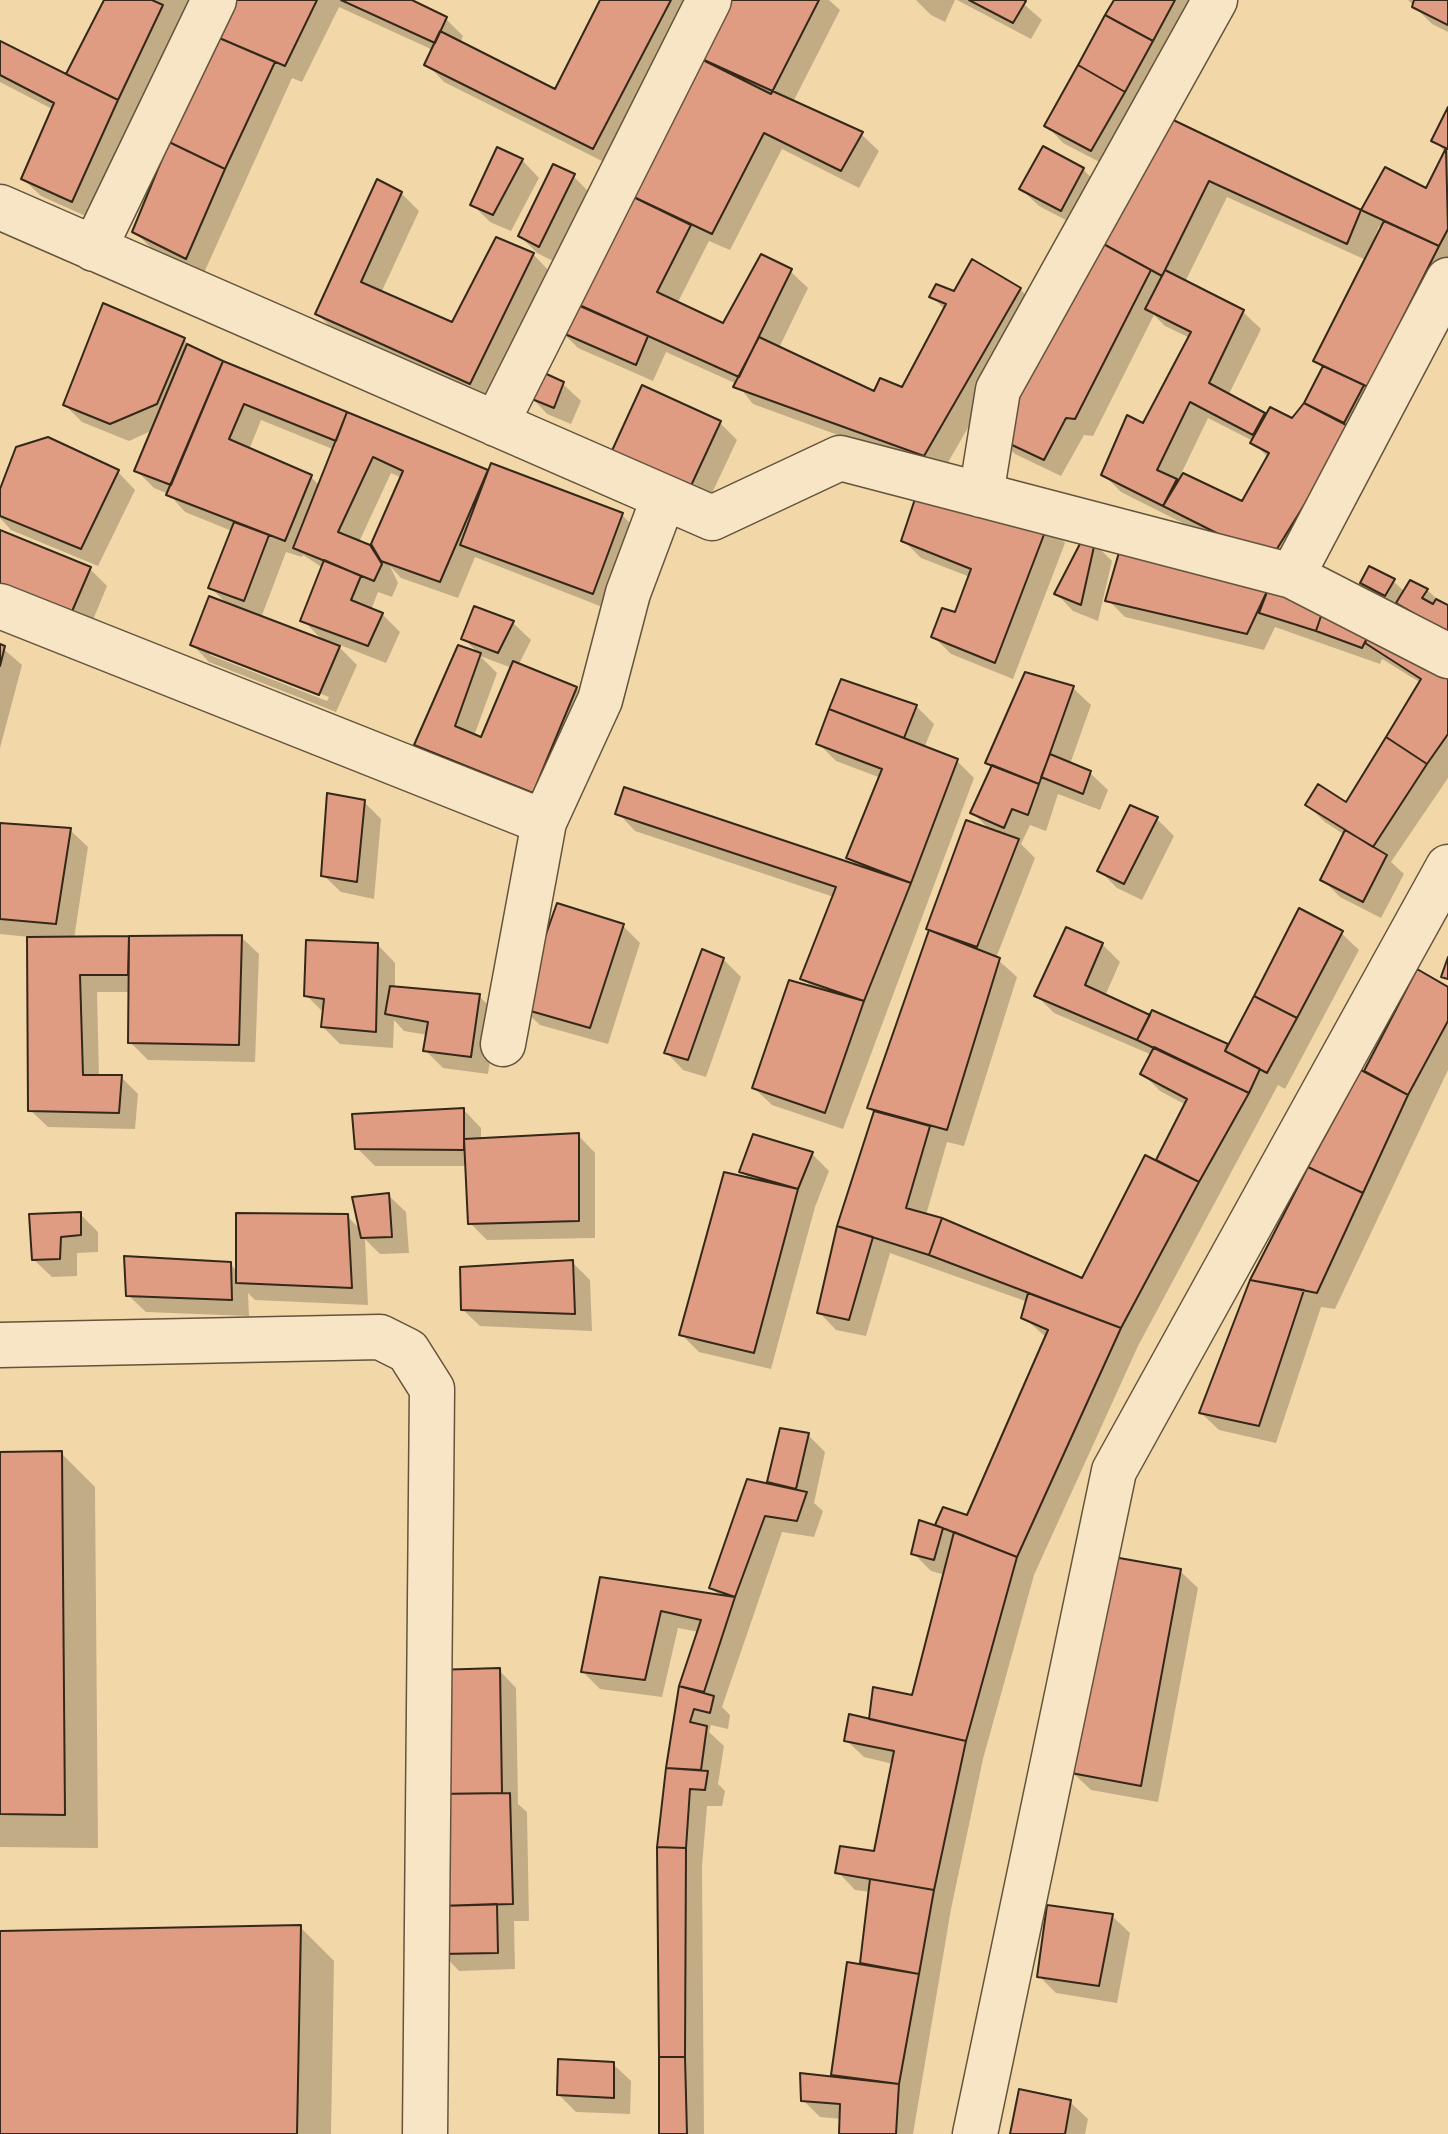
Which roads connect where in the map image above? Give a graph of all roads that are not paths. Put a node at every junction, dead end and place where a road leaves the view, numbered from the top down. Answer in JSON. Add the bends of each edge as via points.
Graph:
{"nodes":[{"id":1,"x":214,"y":0,"type":"edge"},
{"id":2,"x":709,"y":0,"type":"edge"},
{"id":3,"x":1215,"y":0,"type":"edge"},
{"id":4,"x":0,"y":207,"type":"edge"},
{"id":5,"x":94,"y":249,"type":"junction"},
{"id":6,"x":1448,"y":280,"type":"edge"},
{"id":7,"x":496,"y":424,"type":"junction"},
{"id":8,"x":981,"y":495,"type":"junction"},
{"id":9,"x":664,"y":497,"type":"junction"},
{"id":10,"x":1292,"y":576,"type":"junction"},
{"id":11,"x":0,"y":606,"type":"edge"},
{"id":12,"x":1448,"y":656,"type":"edge"},
{"id":13,"x":544,"y":822,"type":"junction"},
{"id":14,"x":1448,"y":867,"type":"edge"},
{"id":15,"x":503,"y":1044,"type":"dead end"},
{"id":16,"x":0,"y":1345,"type":"edge"},
{"id":17,"x":425,"y":2134,"type":"edge"},
{"id":18,"x":975,"y":2134,"type":"edge"}],
"edges":[{"from":1,"to":5,"type":"street"},
{"from":2,"to":7,"type":"street"},
{"from":3,"to":8,"type":"street","via":[[998,390]]},
{"from":4,"to":5,"type":"street"},
{"from":5,"to":7,"type":"street"},
{"from":6,"to":10,"type":"street"},
{"from":7,"to":9,"type":"street"},
{"from":8,"to":9,"type":"street","via":[[840,458],[712,518]]},
{"from":8,"to":10,"type":"street"},
{"from":9,"to":13,"type":"street","via":[[628,593],[600,700]]},
{"from":10,"to":12,"type":"street"},
{"from":11,"to":13,"type":"street"},
{"from":13,"to":15,"type":"street"},
{"from":14,"to":18,"type":"street","via":[[1114,1471]]},
{"from":16,"to":17,"type":"street","via":[[380,1337],[408,1351],[432,1389]]}]}
